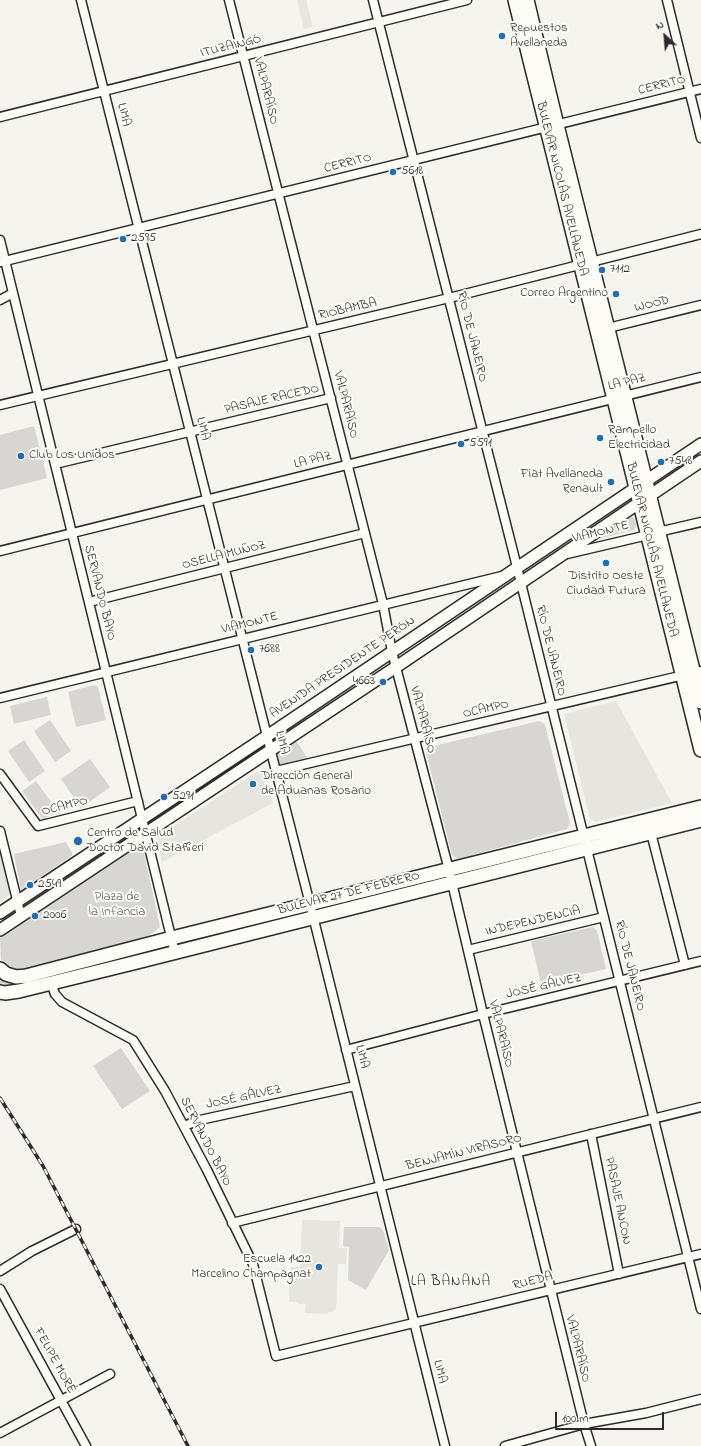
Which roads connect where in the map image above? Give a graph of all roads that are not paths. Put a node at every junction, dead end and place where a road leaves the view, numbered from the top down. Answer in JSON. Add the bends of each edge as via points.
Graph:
{"nodes":[{"id":1,"x":81,"y":0,"type":"edge"},
{"id":2,"x":229,"y":0,"type":"edge"},
{"id":3,"x":373,"y":0,"type":"edge"},
{"id":4,"x":467,"y":0,"type":"edge"},
{"id":5,"x":515,"y":0,"type":"edge"},
{"id":6,"x":527,"y":0,"type":"edge"},
{"id":7,"x":667,"y":0,"type":"edge"},
{"id":8,"x":378,"y":22,"type":"junction"},
{"id":9,"x":243,"y":56,"type":"junction"},
{"id":10,"x":701,"y":89,"type":"edge"},
{"id":11,"x":104,"y":91,"type":"junction"},
{"id":12,"x":690,"y":92,"type":"junction"},
{"id":13,"x":0,"y":117,"type":"edge"},
{"id":14,"x":552,"y":126,"type":"junction"},
{"id":15,"x":701,"y":138,"type":"edge"},
{"id":16,"x":413,"y":160,"type":"junction"},
{"id":17,"x":278,"y":193,"type":"junction"},
{"id":18,"x":139,"y":228,"type":"junction"},
{"id":19,"x":701,"y":234,"type":"edge"},
{"id":20,"x":0,"y":240,"type":"edge"},
{"id":21,"x":3,"y":262,"type":"edge"},
{"id":22,"x":586,"y":263,"type":"junction"},
{"id":23,"x":13,"y":293,"type":"junction"},
{"id":24,"x":449,"y":298,"type":"junction"},
{"id":25,"x":0,"y":300,"type":"edge"},
{"id":26,"x":701,"y":305,"type":"edge"},
{"id":27,"x":608,"y":328,"type":"junction"},
{"id":28,"x":313,"y":331,"type":"junction"},
{"id":29,"x":173,"y":364,"type":"junction"},
{"id":30,"x":701,"y":377,"type":"edge"},
{"id":31,"x":38,"y":396,"type":"junction"},
{"id":32,"x":619,"y":397,"type":"junction"},
{"id":33,"x":331,"y":398,"type":"junction"},
{"id":34,"x":0,"y":405,"type":"edge"},
{"id":35,"x":482,"y":431,"type":"junction"},
{"id":36,"x":190,"y":432,"type":"junction"},
{"id":37,"x":701,"y":444,"type":"edge"},
{"id":38,"x":701,"y":461,"type":"edge"},
{"id":39,"x":55,"y":464,"type":"junction"},
{"id":40,"x":348,"y":464,"type":"junction"},
{"id":41,"x":641,"y":484,"type":"junction"},
{"id":42,"x":207,"y":499,"type":"junction"},
{"id":43,"x":644,"y":499,"type":"junction"},
{"id":44,"x":701,"y":522,"type":"edge"},
{"id":45,"x":72,"y":533,"type":"junction"},
{"id":46,"x":365,"y":533,"type":"junction"},
{"id":47,"x":653,"y":533,"type":"junction"},
{"id":48,"x":0,"y":551,"type":"edge"},
{"id":49,"x":561,"y":556,"type":"junction"},
{"id":50,"x":517,"y":567,"type":"junction"},
{"id":51,"x":225,"y":568,"type":"junction"},
{"id":52,"x":506,"y":574,"type":"junction"},
{"id":53,"x":521,"y":582,"type":"junction"},
{"id":54,"x":89,"y":602,"type":"junction"},
{"id":55,"x":383,"y":604,"type":"junction"},
{"id":56,"x":242,"y":639,"type":"junction"},
{"id":57,"x":392,"y":652,"type":"junction"},
{"id":58,"x":396,"y":667,"type":"junction"},
{"id":59,"x":106,"y":672,"type":"junction"},
{"id":60,"x":692,"y":673,"type":"edge"},
{"id":61,"x":0,"y":698,"type":"edge"},
{"id":62,"x":701,"y":702,"type":"edge"},
{"id":63,"x":552,"y":706,"type":"junction"},
{"id":64,"x":267,"y":736,"type":"junction"},
{"id":65,"x":415,"y":739,"type":"junction"},
{"id":66,"x":270,"y":750,"type":"junction"},
{"id":67,"x":701,"y":750,"type":"edge"},
{"id":68,"x":276,"y":772,"type":"junction"},
{"id":69,"x":0,"y":774,"type":"edge"},
{"id":70,"x":138,"y":800,"type":"junction"},
{"id":71,"x":701,"y":807,"type":"edge"},
{"id":72,"x":143,"y":818,"type":"junction"},
{"id":73,"x":701,"y":820,"type":"edge"},
{"id":74,"x":0,"y":831,"type":"edge"},
{"id":75,"x":146,"y":833,"type":"junction"},
{"id":76,"x":651,"y":833,"type":"junction"},
{"id":77,"x":584,"y":836,"type":"junction"},
{"id":78,"x":587,"y":849,"type":"junction"},
{"id":79,"x":449,"y":870,"type":"junction"},
{"id":80,"x":452,"y":883,"type":"junction"},
{"id":81,"x":18,"y":901,"type":"junction"},
{"id":82,"x":310,"y":904,"type":"junction"},
{"id":83,"x":0,"y":914,"type":"edge"},
{"id":84,"x":21,"y":916,"type":"junction"},
{"id":85,"x":604,"y":917,"type":"junction"},
{"id":86,"x":314,"y":918,"type":"junction"},
{"id":87,"x":1,"y":927,"type":"edge"},
{"id":88,"x":172,"y":938,"type":"junction"},
{"id":89,"x":468,"y":950,"type":"junction"},
{"id":90,"x":176,"y":952,"type":"junction"},
{"id":91,"x":701,"y":961,"type":"edge"},
{"id":92,"x":684,"y":965,"type":"junction"},
{"id":93,"x":0,"y":969,"type":"edge"},
{"id":94,"x":620,"y":981,"type":"junction"},
{"id":95,"x":51,"y":983,"type":"junction"},
{"id":96,"x":0,"y":992,"type":"edge"},
{"id":97,"x":483,"y":1014,"type":"junction"},
{"id":98,"x":346,"y":1050,"type":"junction"},
{"id":99,"x":356,"y":1086,"type":"junction"},
{"id":100,"x":701,"y":1107,"type":"edge"},
{"id":101,"x":654,"y":1118,"type":"junction"},
{"id":102,"x":184,"y":1126,"type":"junction"},
{"id":103,"x":590,"y":1134,"type":"junction"},
{"id":104,"x":517,"y":1152,"type":"junction"},
{"id":105,"x":380,"y":1186,"type":"junction"},
{"id":106,"x":232,"y":1223,"type":"junction"},
{"id":107,"x":76,"y":1228,"type":"dead end"},
{"id":108,"x":701,"y":1254,"type":"edge"},
{"id":109,"x":687,"y":1257,"type":"junction"},
{"id":110,"x":0,"y":1271,"type":"edge"},
{"id":111,"x":619,"y":1274,"type":"junction"},
{"id":112,"x":0,"y":1289,"type":"edge"},
{"id":113,"x":551,"y":1290,"type":"junction"},
{"id":114,"x":701,"y":1309,"type":"edge"},
{"id":115,"x":414,"y":1323,"type":"junction"},
{"id":116,"x":276,"y":1356,"type":"joint"},
{"id":117,"x":110,"y":1374,"type":"dead end"},
{"id":118,"x":701,"y":1399,"type":"edge"},
{"id":119,"x":62,"y":1400,"type":"junction"},
{"id":120,"x":584,"y":1424,"type":"junction"},
{"id":121,"x":0,"y":1433,"type":"edge"},
{"id":122,"x":86,"y":1446,"type":"edge"},
{"id":123,"x":445,"y":1446,"type":"edge"},
{"id":124,"x":505,"y":1446,"type":"edge"},
{"id":125,"x":591,"y":1446,"type":"edge"}],
"edges":[{"from":1,"to":11,"type":"street","name":"LIMA"},
{"from":2,"to":9,"type":"street","name":"VALPARAÍSO"},
{"from":3,"to":8,"type":"street","name":"RÍO DE JANEIRO"},
{"from":4,"to":8,"type":"street","name":"ITUZAINGÓ"},
{"from":5,"to":14,"type":"main road","name":"BULEVAR NICOLÁS AVELLANEDA"},
{"from":6,"to":14,"type":"main road","name":"BULEVAR NICOLÁS AVELLANEDA"},
{"from":7,"to":12,"type":"street"},
{"from":8,"to":9,"type":"street","name":"ITUZAINGÓ"},
{"from":8,"to":16,"type":"street","name":"RÍO DE JANEIRO"},
{"from":9,"to":11,"type":"street","name":"ITUZAINGÓ"},
{"from":9,"to":17,"type":"street","name":"VALPARAÍSO"},
{"from":10,"to":12,"type":"street","name":"CERRITO"},
{"from":11,"to":13,"type":"street","name":"ITUZAINGÓ"},
{"from":11,"to":18,"type":"street","name":"LIMA"},
{"from":12,"to":14,"type":"street","name":"CERRITO"},
{"from":12,"to":15,"type":"street"},
{"from":14,"to":16,"type":"street","name":"CERRITO"},
{"from":14,"to":22,"type":"main road","name":"BULEVAR NICOLÁS AVELLANEDA"},
{"from":16,"to":17,"type":"street","name":"CERRITO"},
{"from":16,"to":24,"type":"street","name":"RÍO DE JANEIRO"},
{"from":17,"to":18,"type":"street","name":"CERRITO"},
{"from":17,"to":28,"type":"street","name":"VALPARAÍSO"},
{"from":18,"to":21,"type":"street","name":"CERRITO"},
{"from":18,"to":29,"type":"street","name":"LIMA"},
{"from":19,"to":22,"type":"street","name":"RIOBAMBA"},
{"from":20,"to":21,"type":"street","name":"SERVANDO BAYO"},
{"from":21,"to":23,"type":"street","name":"SERVANDO BAYO"},
{"from":22,"to":24,"type":"street","name":"RIOBAMBA"},
{"from":22,"to":27,"type":"main road","name":"BULEVAR NICOLÁS AVELLANEDA"},
{"from":22,"to":32,"type":"main road","name":"BULEVAR NICOLÁS AVELLANEDA"},
{"from":23,"to":25,"type":"street"},
{"from":23,"to":31,"type":"street","name":"SERVANDO BAYO"},
{"from":24,"to":28,"type":"street","name":"RIOBAMBA"},
{"from":24,"to":35,"type":"street","name":"RÍO DE JANEIRO"},
{"from":26,"to":27,"type":"street","name":"WOOD"},
{"from":27,"to":32,"type":"main road","name":"BULEVAR NICOLÁS AVELLANEDA"},
{"from":28,"to":29,"type":"street","name":"RIOBAMBA"},
{"from":28,"to":33,"type":"street","name":"VALPARAÍSO"},
{"from":29,"to":31,"type":"street","name":"RIOBAMBA"},
{"from":29,"to":36,"type":"street","name":"LIMA"},
{"from":30,"to":32,"type":"street","name":"LA PAZ"},
{"from":31,"to":34,"type":"street","name":"RIOBAMBA"},
{"from":31,"to":39,"type":"street","name":"SERVANDO BAYO"},
{"from":32,"to":35,"type":"street","name":"LA PAZ"},
{"from":32,"to":41,"type":"main road","name":"BULEVAR NICOLÁS AVELLANEDA"},
{"from":33,"to":36,"type":"street","name":"PASAJE RACEDO"},
{"from":33,"to":40,"type":"street","name":"VALPARAÍSO"},
{"from":35,"to":40,"type":"street","name":"LA PAZ"},
{"from":35,"to":50,"type":"street","name":"RÍO DE JANEIRO"},
{"from":36,"to":39,"type":"street","name":"PASAJE RACEDO"},
{"from":36,"to":42,"type":"street","name":"LIMA"},
{"from":37,"to":41,"type":"main road","name":"AVENIDA PRESIDENTE PERÓN"},
{"from":38,"to":43,"type":"main road"},
{"from":39,"to":45,"type":"street","name":"SERVANDO BAYO"},
{"from":40,"to":42,"type":"street","name":"LA PAZ"},
{"from":40,"to":46,"type":"street","name":"VALPARAÍSO"},
{"from":41,"to":43,"type":"main road","name":"BULEVAR NICOLÁS AVELLANEDA"},
{"from":41,"to":50,"type":"main road","name":"AVENIDA PRESIDENTE PERÓN"},
{"from":42,"to":45,"type":"street","name":"LA PAZ"},
{"from":42,"to":51,"type":"street","name":"LIMA"},
{"from":43,"to":47,"type":"main road","name":"BULEVAR NICOLÁS AVELLANEDA"},
{"from":43,"to":49,"type":"main road"},
{"from":44,"to":47,"type":"street","name":"VIAMONTE"},
{"from":45,"to":48,"type":"street","name":"LA PAZ"},
{"from":45,"to":54,"type":"street","name":"SERVANDO BAYO"},
{"from":46,"to":51,"type":"street","name":"OSELLA MUÑOZ"},
{"from":46,"to":55,"type":"street","name":"VALPARAÍSO"},
{"from":47,"to":49,"type":"street","name":"VIAMONTE"},
{"from":47,"to":60,"type":"main road","name":"BULEVAR NICOLÁS AVELLANEDA"},
{"from":49,"to":53,"type":"main road"},
{"from":50,"to":52,"type":"main road","name":"AVENIDA PRESIDENTE PERÓN"},
{"from":50,"to":53,"type":"street","name":"RÍO DE JANEIRO"},
{"from":51,"to":54,"type":"street","name":"OSELLA MUÑOZ"},
{"from":51,"to":56,"type":"street","name":"LIMA"},
{"from":52,"to":55,"type":"street","name":"VIAMONTE"},
{"from":52,"to":57,"type":"main road","name":"AVENIDA PRESIDENTE PERÓN"},
{"from":53,"to":58,"type":"main road"},
{"from":53,"to":63,"type":"street","name":"RÍO DE JANEIRO"},
{"from":54,"to":59,"type":"street","name":"SERVANDO BAYO"},
{"from":55,"to":56,"type":"street","name":"VIAMONTE"},
{"from":55,"to":57,"type":"street","name":"VALPARAÍSO"},
{"from":56,"to":59,"type":"street","name":"VIAMONTE"},
{"from":56,"to":64,"type":"street","name":"LIMA"},
{"from":57,"to":58,"type":"street","name":"VALPARAÍSO"},
{"from":57,"to":64,"type":"main road","name":"AVENIDA PRESIDENTE PERÓN"},
{"from":58,"to":65,"type":"street","name":"VALPARAÍSO"},
{"from":58,"to":66,"type":"main road"},
{"from":59,"to":61,"type":"street","name":"VIAMONTE"},
{"from":59,"to":70,"type":"street","name":"SERVANDO BAYO"},
{"from":60,"to":62,"type":"main road","name":"BULEVAR NICOLÁS AVELLANEDA"},
{"from":60,"to":63,"type":"street","name":"OCAMPO"},
{"from":60,"to":67,"type":"main road","name":"BULEVAR NICOLÁS AVELLANEDA"},
{"from":63,"to":65,"type":"street","name":"OCAMPO"},
{"from":63,"to":77,"type":"street","name":"RÍO DE JANEIRO"},
{"from":64,"to":66,"type":"street","name":"LIMA"},
{"from":64,"to":72,"type":"main road","name":"AVENIDA PRESIDENTE PERÓN"},
{"from":65,"to":68,"type":"street","name":"OCAMPO"},
{"from":65,"to":79,"type":"street","name":"VALPARAÍSO"},
{"from":66,"to":68,"type":"street","name":"LIMA"},
{"from":66,"to":75,"type":"main road"},
{"from":68,"to":82,"type":"street","name":"LIMA"},
{"from":69,"to":70,"type":"street","name":"OCAMPO","via":[[38,826]]},
{"from":70,"to":72,"type":"street","name":"SERVANDO BAYO"},
{"from":71,"to":77,"type":"main road","name":"BULEVAR 27 DE FEBRERO"},
{"from":72,"to":75,"type":"street","name":"SERVANDO BAYO"},
{"from":72,"to":81,"type":"main road","name":"AVENIDA PRESIDENTE PERÓN"},
{"from":73,"to":76,"type":"main road","name":"BULEVAR 27 DE FEBRERO"},
{"from":74,"to":81,"type":"street"},
{"from":75,"to":84,"type":"main road"},
{"from":75,"to":88,"type":"street","name":"SERVANDO BAYO"},
{"from":76,"to":78,"type":"main road","name":"BULEVAR 27 DE FEBRERO"},
{"from":76,"to":92,"type":"street"},
{"from":77,"to":78,"type":"street","name":"RÍO DE JANEIRO"},
{"from":77,"to":79,"type":"main road","name":"BULEVAR 27 DE FEBRERO"},
{"from":78,"to":80,"type":"main road","name":"BULEVAR 27 DE FEBRERO"},
{"from":78,"to":85,"type":"street","name":"RÍO DE JANEIRO"},
{"from":79,"to":80,"type":"street","name":"VALPARAÍSO"},
{"from":79,"to":82,"type":"main road","name":"BULEVAR 27 DE FEBRERO"},
{"from":80,"to":86,"type":"main road","name":"BULEVAR 27 DE FEBRERO"},
{"from":80,"to":89,"type":"street","name":"VALPARAÍSO"},
{"from":81,"to":83,"type":"main road","name":"AVENIDA PRESIDENTE PERÓN"},
{"from":81,"to":84,"type":"street"},
{"from":82,"to":86,"type":"street","name":"LIMA"},
{"from":82,"to":88,"type":"main road","name":"BULEVAR 27 DE FEBRERO"},
{"from":84,"to":87,"type":"main road"},
{"from":85,"to":89,"type":"street","name":"INDEPENDENCIA"},
{"from":85,"to":94,"type":"street","name":"RÍO DE JANEIRO"},
{"from":86,"to":90,"type":"main road","name":"BULEVAR 27 DE FEBRERO"},
{"from":86,"to":98,"type":"street","name":"LIMA"},
{"from":88,"to":90,"type":"street","name":"SERVANDO BAYO"},
{"from":88,"to":93,"type":"main road","name":"BULEVAR 27 DE FEBRERO","via":[[26,976],[16,977]]},
{"from":89,"to":97,"type":"street","name":"VALPARAÍSO"},
{"from":90,"to":95,"type":"main road","name":"BULEVAR 27 DE FEBRERO"},
{"from":91,"to":92,"type":"street","name":"JOSÉ GÁLVEZ"},
{"from":92,"to":94,"type":"street","name":"JOSÉ GÁLVEZ"},
{"from":94,"to":97,"type":"street","name":"JOSÉ GÁLVEZ"},
{"from":94,"to":101,"type":"street","name":"RÍO DE JANEIRO"},
{"from":95,"to":96,"type":"main road","name":"BULEVAR 27 DE FEBRERO","via":[[19,991]]},
{"from":95,"to":102,"type":"street","name":"SERVANDO BAYO","via":[[62,1002],[133,1040]]},
{"from":97,"to":98,"type":"street","name":"JOSÉ GÁLVEZ"},
{"from":97,"to":104,"type":"street","name":"VALPARAÍSO"},
{"from":98,"to":99,"type":"street","name":"LIMA"},
{"from":99,"to":102,"type":"street","name":"JOSÉ GÁLVEZ","via":[[200,1120]]},
{"from":99,"to":105,"type":"street","name":"LIMA"},
{"from":100,"to":101,"type":"street","name":"BENJAMÍN VIRASORO"},
{"from":101,"to":103,"type":"street","name":"BENJAMÍN VIRASORO"},
{"from":101,"to":109,"type":"street","name":"RÍO DE JANEIRO"},
{"from":102,"to":106,"type":"street","name":"SERVANDO BAYO"},
{"from":103,"to":104,"type":"street","name":"BENJAMÍN VIRASORO"},
{"from":103,"to":111,"type":"street","name":"PASAJE ANCON"},
{"from":104,"to":105,"type":"street","name":"BENJAMÍN VIRASORO"},
{"from":104,"to":113,"type":"street","name":"VALPARAÍSO"},
{"from":105,"to":106,"type":"street","name":"BENJAMÍN VIRASORO"},
{"from":105,"to":115,"type":"street","name":"LIMA"},
{"from":106,"to":116,"type":"street","name":"SERVANDO BAYO","via":[[253,1264]]},
{"from":107,"to":110,"type":"street"},
{"from":108,"to":109,"type":"street","name":"RUEDA"},
{"from":109,"to":111,"type":"street","name":"RUEDA"},
{"from":109,"to":114,"type":"street","name":"RÍO DE JANEIRO"},
{"from":111,"to":113,"type":"street","name":"RUEDA"},
{"from":112,"to":119,"type":"street","name":"FELIPE MORÉ"},
{"from":113,"to":115,"type":"street","name":"RUEDA"},
{"from":113,"to":120,"type":"street","name":"VALPARAÍSO"},
{"from":115,"to":116,"type":"street","name":"RUEDA"},
{"from":115,"to":123,"type":"street","name":"LIMA"},
{"from":117,"to":119,"type":"street"},
{"from":118,"to":120,"type":"street","via":[[646,1413]]},
{"from":119,"to":121,"type":"street"},
{"from":119,"to":122,"type":"street","name":"FELIPE MORÉ"},
{"from":120,"to":124,"type":"street"},
{"from":120,"to":125,"type":"street","name":"VALPARAÍSO"}]}
